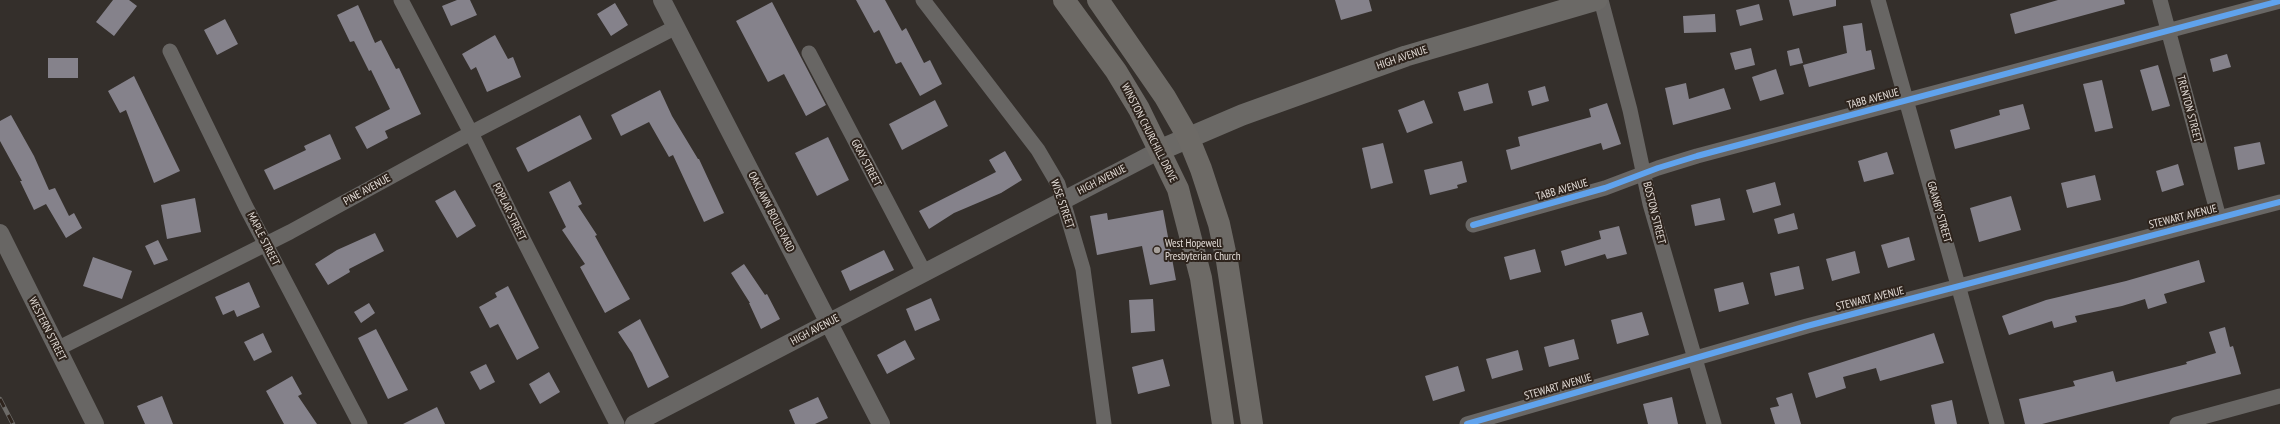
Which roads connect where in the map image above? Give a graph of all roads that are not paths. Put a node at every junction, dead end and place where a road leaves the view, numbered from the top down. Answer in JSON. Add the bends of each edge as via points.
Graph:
{"nodes":[{"id":1,"x":401,"y":0,"type":"edge"},
{"id":2,"x":662,"y":0,"type":"edge"},
{"id":3,"x":923,"y":0,"type":"edge"},
{"id":4,"x":1064,"y":0,"type":"edge"},
{"id":5,"x":1098,"y":0,"type":"edge"},
{"id":6,"x":1597,"y":0,"type":"edge"},
{"id":7,"x":1601,"y":0,"type":"edge"},
{"id":8,"x":1878,"y":0,"type":"edge"},
{"id":9,"x":2160,"y":0,"type":"edge"},
{"id":10,"x":2280,"y":1,"type":"edge"},
{"id":11,"x":676,"y":27,"type":"junction"},
{"id":12,"x":2168,"y":30,"type":"junction"},
{"id":13,"x":170,"y":52,"type":"dead end"},
{"id":14,"x":809,"y":53,"type":"dead end"},
{"id":15,"x":1906,"y":100,"type":"junction"},
{"id":16,"x":471,"y":133,"type":"junction"},
{"id":17,"x":1188,"y":137,"type":"junction"},
{"id":18,"x":1160,"y":150,"type":"junction"},
{"id":19,"x":1645,"y":173,"type":"junction"},
{"id":20,"x":1063,"y":201,"type":"junction"},
{"id":21,"x":2280,"y":202,"type":"edge"},
{"id":22,"x":2219,"y":218,"type":"junction"},
{"id":23,"x":1473,"y":225,"type":"dead end"},
{"id":24,"x":0,"y":233,"type":"edge"},
{"id":25,"x":265,"y":244,"type":"junction"},
{"id":26,"x":924,"y":272,"type":"junction"},
{"id":27,"x":1960,"y":286,"type":"junction"},
{"id":28,"x":829,"y":324,"type":"junction"},
{"id":29,"x":57,"y":350,"type":"junction"},
{"id":30,"x":1694,"y":359,"type":"junction"},
{"id":31,"x":2280,"y":396,"type":"edge"},
{"id":32,"x":95,"y":424,"type":"edge"},
{"id":33,"x":360,"y":424,"type":"edge"},
{"id":34,"x":617,"y":424,"type":"edge"},
{"id":35,"x":634,"y":424,"type":"edge"},
{"id":36,"x":881,"y":424,"type":"edge"},
{"id":37,"x":1104,"y":424,"type":"edge"},
{"id":38,"x":1223,"y":424,"type":"edge"},
{"id":39,"x":1252,"y":424,"type":"edge"},
{"id":40,"x":1467,"y":424,"type":"edge"},
{"id":41,"x":1714,"y":424,"type":"edge"},
{"id":42,"x":1997,"y":424,"type":"edge"},
{"id":43,"x":2177,"y":424,"type":"edge"}],
"edges":[{"from":1,"to":16,"type":"street","name":"POPLAR STREET"},
{"from":2,"to":11,"type":"street","name":"OAKLAWN BOULEVARD"},
{"from":3,"to":20,"type":"street","name":"WISE STREET","via":[[1038,150],[1058,184]]},
{"from":4,"to":18,"type":"highway","name":"WINSTON CHURCHILL DRIVE","via":[[1116,71]]},
{"from":5,"to":17,"type":"highway","via":[[1165,97]]},
{"from":6,"to":17,"type":"main road","name":"HIGH AVENUE","via":[[1406,56]]},
{"from":7,"to":19,"type":"street","name":"BOSTON STREET"},
{"from":8,"to":15,"type":"street","name":"GRANBY STREET"},
{"from":9,"to":12,"type":"street","name":"TRENTON STREET"},
{"from":10,"to":12,"type":"street","name":"TABB AVENUE"},
{"from":11,"to":16,"type":"street","name":"PINE AVENUE"},
{"from":11,"to":28,"type":"street","name":"OAKLAWN BOULEVARD"},
{"from":12,"to":15,"type":"street","name":"TABB AVENUE"},
{"from":12,"to":22,"type":"street","name":"TRENTON STREET"},
{"from":13,"to":25,"type":"street","name":"MAPLE STREET"},
{"from":14,"to":26,"type":"street","name":"GRAY STREET"},
{"from":15,"to":19,"type":"street","name":"TABB AVENUE","via":[[1697,156]]},
{"from":15,"to":27,"type":"street","name":"GRANBY STREET"},
{"from":16,"to":25,"type":"street","name":"PINE AVENUE"},
{"from":16,"to":34,"type":"street","name":"POPLAR STREET"},
{"from":17,"to":18,"type":"main road","name":"HIGH AVENUE"},
{"from":17,"to":39,"type":"highway","via":[[1219,224]]},
{"from":18,"to":20,"type":"street","name":"HIGH AVENUE"},
{"from":18,"to":38,"type":"highway","name":"WINSTON CHURCHILL DRIVE","via":[[1178,188],[1200,271]]},
{"from":19,"to":23,"type":"street","name":"TABB AVENUE","via":[[1605,188]]},
{"from":19,"to":30,"type":"street","name":"BOSTON STREET","via":[[1650,204]]},
{"from":20,"to":26,"type":"street","name":"HIGH AVENUE"},
{"from":20,"to":37,"type":"street","name":"WISE STREET","via":[[1083,269]]},
{"from":21,"to":22,"type":"street","name":"STEWART AVENUE"},
{"from":22,"to":27,"type":"street","name":"STEWART AVENUE"},
{"from":24,"to":29,"type":"street","name":"WESTERN STREET"},
{"from":25,"to":29,"type":"street","name":"PINE AVENUE"},
{"from":25,"to":33,"type":"street","name":"MAPLE STREET"},
{"from":26,"to":28,"type":"street","name":"HIGH AVENUE"},
{"from":27,"to":30,"type":"street","name":"STEWART AVENUE"},
{"from":27,"to":42,"type":"street","name":"GRANBY STREET"},
{"from":28,"to":35,"type":"street","name":"HIGH AVENUE"},
{"from":28,"to":36,"type":"street","name":"OAKLAWN BOULEVARD"},
{"from":29,"to":32,"type":"street","name":"WESTERN STREET"},
{"from":30,"to":40,"type":"street","name":"STEWART AVENUE"},
{"from":30,"to":41,"type":"street","name":"BOSTON STREET"},
{"from":31,"to":43,"type":"street"}]}
